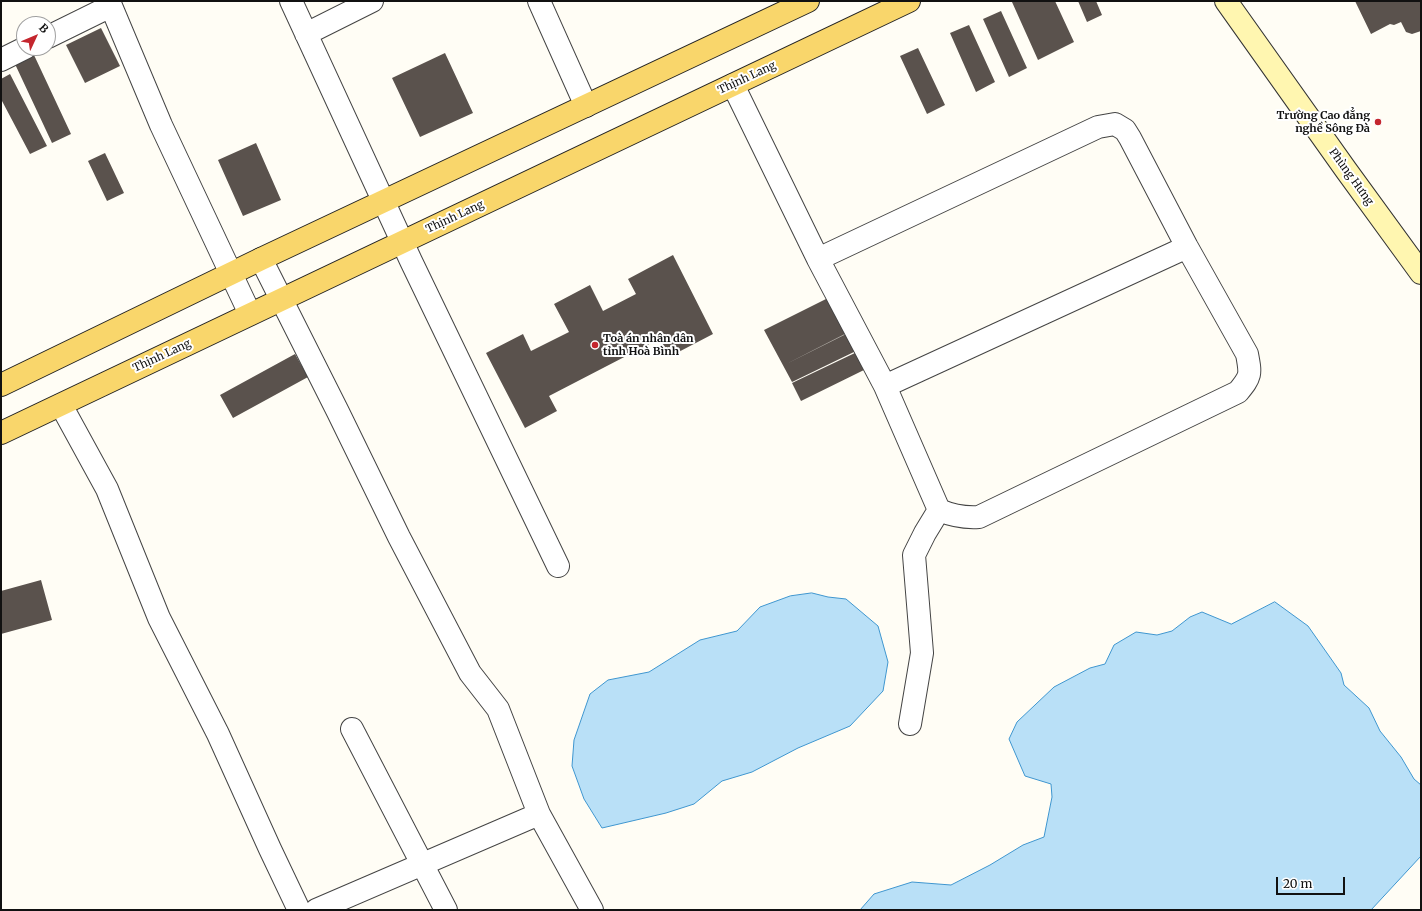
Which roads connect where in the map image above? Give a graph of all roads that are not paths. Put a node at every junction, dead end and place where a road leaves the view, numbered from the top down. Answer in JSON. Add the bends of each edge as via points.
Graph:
{"nodes":[{"id":1,"x":291,"y":1,"type":"edge"},
{"id":2,"x":372,"y":1,"type":"edge"},
{"id":3,"x":539,"y":1,"type":"edge"},
{"id":4,"x":808,"y":1,"type":"edge"},
{"id":5,"x":909,"y":1,"type":"edge"},
{"id":6,"x":1226,"y":1,"type":"edge"},
{"id":7,"x":110,"y":3,"type":"edge"},
{"id":8,"x":56,"y":33,"type":"edge"},
{"id":9,"x":306,"y":34,"type":"junction"},
{"id":10,"x":16,"y":52,"type":"edge"},
{"id":11,"x":1,"y":60,"type":"edge"},
{"id":12,"x":733,"y":85,"type":"junction"},
{"id":13,"x":586,"y":106,"type":"junction"},
{"id":14,"x":383,"y":202,"type":"junction"},
{"id":15,"x":402,"y":242,"type":"junction"},
{"id":16,"x":1187,"y":248,"type":"junction"},
{"id":17,"x":261,"y":259,"type":"junction"},
{"id":18,"x":818,"y":259,"type":"junction"},
{"id":19,"x":1421,"y":273,"type":"edge"},
{"id":20,"x":231,"y":274,"type":"junction"},
{"id":21,"x":281,"y":300,"type":"junction"},
{"id":22,"x":250,"y":314,"type":"junction"},
{"id":23,"x":1,"y":385,"type":"edge"},
{"id":24,"x":885,"y":386,"type":"junction"},
{"id":25,"x":61,"y":405,"type":"junction"},
{"id":26,"x":1,"y":433,"type":"edge"},
{"id":27,"x":939,"y":510,"type":"junction"},
{"id":28,"x":558,"y":566,"type":"dead end"},
{"id":29,"x":910,"y":724,"type":"dead end"},
{"id":30,"x":352,"y":729,"type":"dead end"},
{"id":31,"x":539,"y":814,"type":"junction"},
{"id":32,"x":423,"y":865,"type":"junction"},
{"id":33,"x":299,"y":910,"type":"edge"},
{"id":34,"x":316,"y":910,"type":"edge"},
{"id":35,"x":446,"y":910,"type":"edge"},
{"id":36,"x":592,"y":910,"type":"edge"}],
"edges":[{"from":1,"to":9,"type":"street"},
{"from":2,"to":9,"type":"street"},
{"from":3,"to":13,"type":"street"},
{"from":4,"to":13,"type":"main road"},
{"from":5,"to":12,"type":"main road","name":"Thịnh Lang"},
{"from":6,"to":19,"type":"street","name":"Phùng Hưng"},
{"from":7,"to":8,"type":"street"},
{"from":7,"to":20,"type":"street","via":[[161,125]]},
{"from":9,"to":14,"type":"street"},
{"from":10,"to":11,"type":"street"},
{"from":12,"to":15,"type":"main road","name":"Thịnh Lang"},
{"from":12,"to":18,"type":"street"},
{"from":13,"to":14,"type":"main road"},
{"from":14,"to":15,"type":"street"},
{"from":14,"to":17,"type":"main road"},
{"from":15,"to":21,"type":"main road","name":"Thịnh Lang"},
{"from":15,"to":28,"type":"street"},
{"from":16,"to":18,"type":"street","via":[[1128,134],[1115,124],[1098,127]]},
{"from":16,"to":24,"type":"street"},
{"from":16,"to":27,"type":"street","via":[[1248,354],[1250,371],[1238,392],[979,517],[952,516]]},
{"from":17,"to":20,"type":"main road"},
{"from":17,"to":21,"type":"street"},
{"from":18,"to":24,"type":"street"},
{"from":20,"to":22,"type":"street"},
{"from":20,"to":23,"type":"main road"},
{"from":21,"to":22,"type":"main road","name":"Thịnh Lang"},
{"from":21,"to":31,"type":"street","via":[[470,673],[498,709]]},
{"from":22,"to":25,"type":"main road","name":"Thịnh Lang"},
{"from":24,"to":27,"type":"street"},
{"from":25,"to":26,"type":"main road","name":"Thịnh Lang"},
{"from":25,"to":33,"type":"street","via":[[107,489],[159,618],[218,734]]},
{"from":27,"to":29,"type":"street","via":[[914,555],[922,652]]},
{"from":30,"to":32,"type":"street"},
{"from":31,"to":32,"type":"street"},
{"from":31,"to":36,"type":"street"},
{"from":32,"to":34,"type":"street"},
{"from":32,"to":35,"type":"street"}]}
